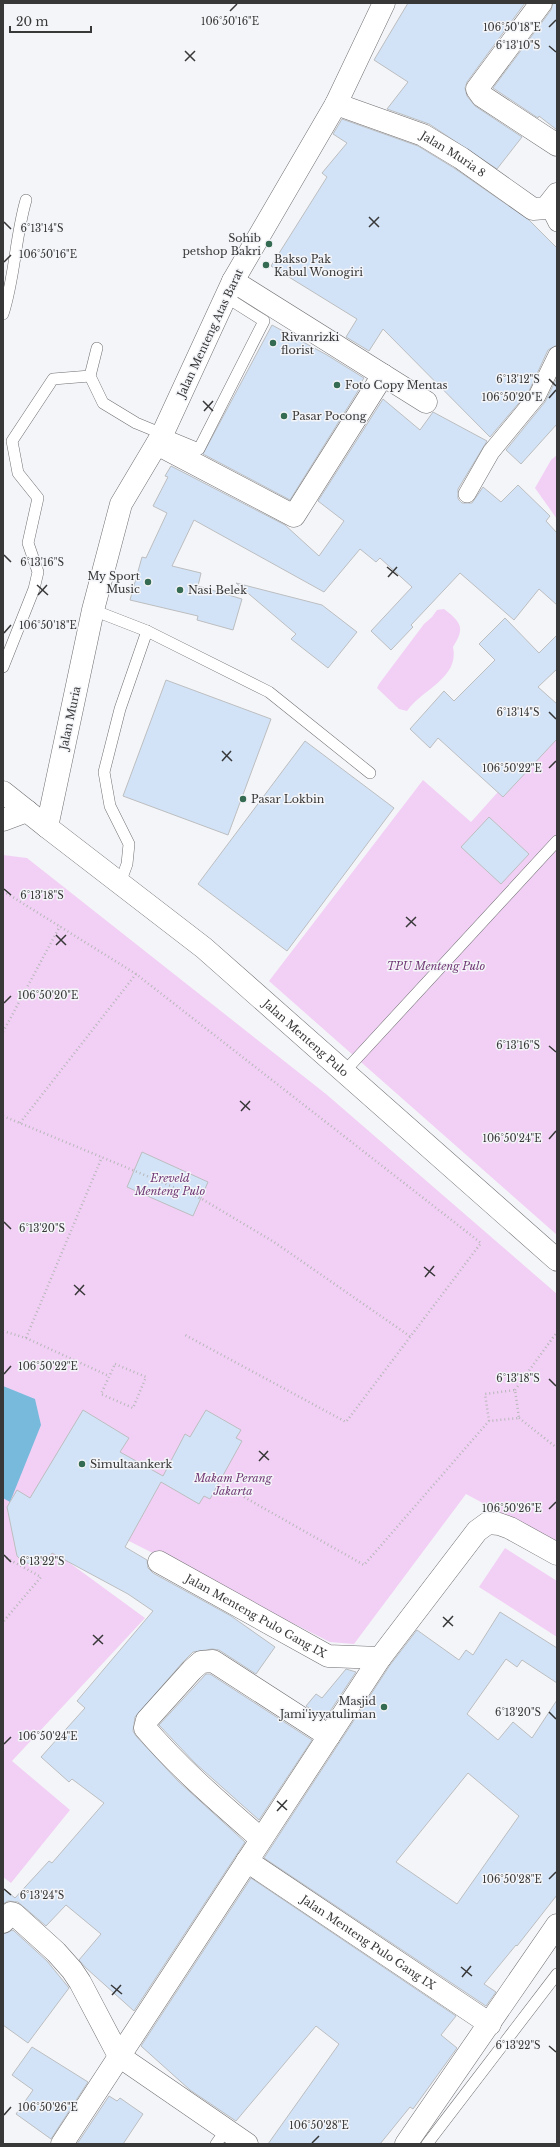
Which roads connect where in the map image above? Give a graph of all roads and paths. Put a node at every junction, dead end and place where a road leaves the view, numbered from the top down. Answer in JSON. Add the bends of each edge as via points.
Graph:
{"nodes":[{"id":1,"x":384,"y":3,"type":"edge"},
{"id":2,"x":541,"y":3,"type":"edge"},
{"id":3,"x":336,"y":104,"type":"junction"},
{"id":4,"x":557,"y":145,"type":"edge"},
{"id":5,"x":26,"y":200,"type":"dead end"},
{"id":6,"x":554,"y":208,"type":"edge"},
{"id":7,"x":230,"y":289,"type":"junction"},
{"id":8,"x":3,"y":314,"type":"edge"},
{"id":9,"x":97,"y":348,"type":"dead end"},
{"id":10,"x":557,"y":355,"type":"edge"},
{"id":11,"x":383,"y":375,"type":"junction"},
{"id":12,"x":90,"y":376,"type":"junction"},
{"id":13,"x":426,"y":402,"type":"dead end"},
{"id":14,"x":159,"y":440,"type":"junction"},
{"id":15,"x":467,"y":494,"type":"dead end"},
{"id":16,"x":93,"y":610,"type":"junction"},
{"id":17,"x":147,"y":631,"type":"junction"},
{"id":18,"x":3,"y":667,"type":"edge"},
{"id":19,"x":370,"y":773,"type":"dead end"},
{"id":20,"x":3,"y":792,"type":"edge"},
{"id":21,"x":27,"y":811,"type":"junction"},
{"id":22,"x":3,"y":820,"type":"edge"},
{"id":23,"x":47,"y":826,"type":"junction"},
{"id":24,"x":557,"y":841,"type":"edge"},
{"id":25,"x":120,"y":883,"type":"junction"},
{"id":26,"x":3,"y":891,"type":"edge"},
{"id":27,"x":60,"y":926,"type":"junction"},
{"id":28,"x":136,"y":974,"type":"junction"},
{"id":29,"x":3,"y":1032,"type":"edge"},
{"id":30,"x":345,"y":1071,"type":"junction"},
{"id":31,"x":3,"y":1116,"type":"edge"},
{"id":32,"x":20,"y":1123,"type":"junction"},
{"id":33,"x":102,"y":1158,"type":"junction"},
{"id":34,"x":557,"y":1260,"type":"edge"},
{"id":35,"x":3,"y":1331,"type":"edge"},
{"id":36,"x":557,"y":1332,"type":"edge"},
{"id":37,"x":185,"y":1335,"type":"dead end"},
{"id":38,"x":411,"y":1336,"type":"junction"},
{"id":39,"x":26,"y":1338,"type":"junction"},
{"id":40,"x":109,"y":1376,"type":"junction"},
{"id":41,"x":516,"y":1390,"type":"junction"},
{"id":42,"x":519,"y":1418,"type":"junction"},
{"id":43,"x":489,"y":1421,"type":"junction"},
{"id":44,"x":557,"y":1448,"type":"edge"},
{"id":45,"x":244,"y":1497,"type":"dead end"},
{"id":46,"x":557,"y":1554,"type":"edge"},
{"id":47,"x":3,"y":1556,"type":"edge"},
{"id":48,"x":160,"y":1562,"type":"dead end"},
{"id":49,"x":3,"y":1622,"type":"edge"},
{"id":50,"x":380,"y":1658,"type":"junction"},
{"id":51,"x":329,"y":1736,"type":"junction"},
{"id":52,"x":261,"y":1839,"type":"junction"},
{"id":53,"x":247,"y":1861,"type":"junction"},
{"id":54,"x":3,"y":1922,"type":"edge"},
{"id":55,"x":557,"y":1925,"type":"edge"},
{"id":56,"x":557,"y":1974,"type":"edge"},
{"id":57,"x":490,"y":2024,"type":"junction"},
{"id":58,"x":119,"y":2056,"type":"junction"},
{"id":59,"x":221,"y":2137,"type":"edge"},
{"id":60,"x":62,"y":2144,"type":"edge"},
{"id":61,"x":247,"y":2144,"type":"edge"},
{"id":62,"x":406,"y":2144,"type":"edge"},
{"id":63,"x":427,"y":2144,"type":"edge"}],
"edges":[{"from":1,"to":3,"type":"street","name":"Jalan Menteng Atas Barat"},
{"from":2,"to":4,"type":"street","via":[[477,88],[482,96]]},
{"from":3,"to":6,"type":"street","name":"Jalan Muria 8","via":[[423,135],[461,158],[533,209]]},
{"from":3,"to":7,"type":"street","name":"Jalan Menteng Atas Barat"},
{"from":5,"to":8,"type":"lane","via":[[16,242],[11,290]]},
{"from":7,"to":11,"type":"street"},
{"from":7,"to":14,"type":"street","name":"Jalan Menteng Atas Barat"},
{"from":7,"to":14,"type":"lane","via":[[264,321],[199,449]]},
{"from":9,"to":12,"type":"lane"},
{"from":10,"to":15,"type":"street","via":[[537,396],[491,452]]},
{"from":11,"to":13,"type":"street"},
{"from":11,"to":14,"type":"street","via":[[294,516]]},
{"from":12,"to":14,"type":"lane","via":[[103,403]]},
{"from":12,"to":18,"type":"lane","via":[[53,379],[12,440],[18,473],[38,498],[28,543],[38,572],[34,589]]},
{"from":14,"to":16,"type":"street","name":"Jalan Menteng Atas Barat","via":[[121,504]]},
{"from":16,"to":17,"type":"lane"},
{"from":16,"to":23,"type":"street","name":"Jalan Muria"},
{"from":17,"to":19,"type":"lane","via":[[269,692]]},
{"from":17,"to":25,"type":"lane","via":[[120,709],[104,772],[110,806],[129,844],[127,864]]},
{"from":20,"to":21,"type":"street","name":"Jalan Menteng Pulo"},
{"from":21,"to":22,"type":"street"},
{"from":21,"to":23,"type":"street","name":"Jalan Menteng Pulo"},
{"from":23,"to":25,"type":"street","name":"Jalan Menteng Pulo"},
{"from":24,"to":30,"type":"lane"},
{"from":25,"to":30,"type":"street","name":"Jalan Menteng Pulo","via":[[204,948]]},
{"from":26,"to":27,"type":"path"},
{"from":27,"to":28,"type":"path"},
{"from":27,"to":29,"type":"path"},
{"from":28,"to":32,"type":"path"},
{"from":28,"to":38,"type":"path","via":[[482,1242]]},
{"from":30,"to":34,"type":"street","name":"Jalan Menteng Pulo"},
{"from":31,"to":32,"type":"path"},
{"from":32,"to":33,"type":"path"},
{"from":33,"to":38,"type":"path","via":[[202,1199],[274,1242]]},
{"from":33,"to":39,"type":"path"},
{"from":35,"to":39,"type":"path"},
{"from":36,"to":41,"type":"path"},
{"from":37,"to":38,"type":"path","via":[[346,1422]]},
{"from":39,"to":40,"type":"path"},
{"from":40,"to":40,"type":"path","via":[[115,1364],[146,1378],[133,1408],[101,1394]]},
{"from":41,"to":42,"type":"path"},
{"from":41,"to":43,"type":"path","via":[[485,1394]]},
{"from":42,"to":43,"type":"path"},
{"from":42,"to":44,"type":"path"},
{"from":43,"to":45,"type":"path","via":[[364,1565]]},
{"from":46,"to":50,"type":"street","via":[[510,1528],[488,1523],[477,1531]]},
{"from":47,"to":49,"type":"path","via":[[41,1578]]},
{"from":48,"to":50,"type":"street","name":"Jalan Menteng Pulo Gang IX","via":[[328,1656]]},
{"from":50,"to":51,"type":"street"},
{"from":51,"to":52,"type":"street"},
{"from":51,"to":52,"type":"street","via":[[213,1661],[201,1662],[192,1670],[147,1720],[145,1728],[161,1747],[193,1780]]},
{"from":52,"to":53,"type":"street"},
{"from":53,"to":57,"type":"street","name":"Jalan Menteng Pulo Gang IX"},
{"from":53,"to":58,"type":"street"},
{"from":54,"to":58,"type":"street","via":[[14,1914],[60,1956],[80,1982]]},
{"from":55,"to":57,"type":"street"},
{"from":56,"to":63,"type":"lane"},
{"from":57,"to":62,"type":"street"},
{"from":58,"to":59,"type":"street"},
{"from":58,"to":60,"type":"street"},
{"from":59,"to":61,"type":"street"}]}
